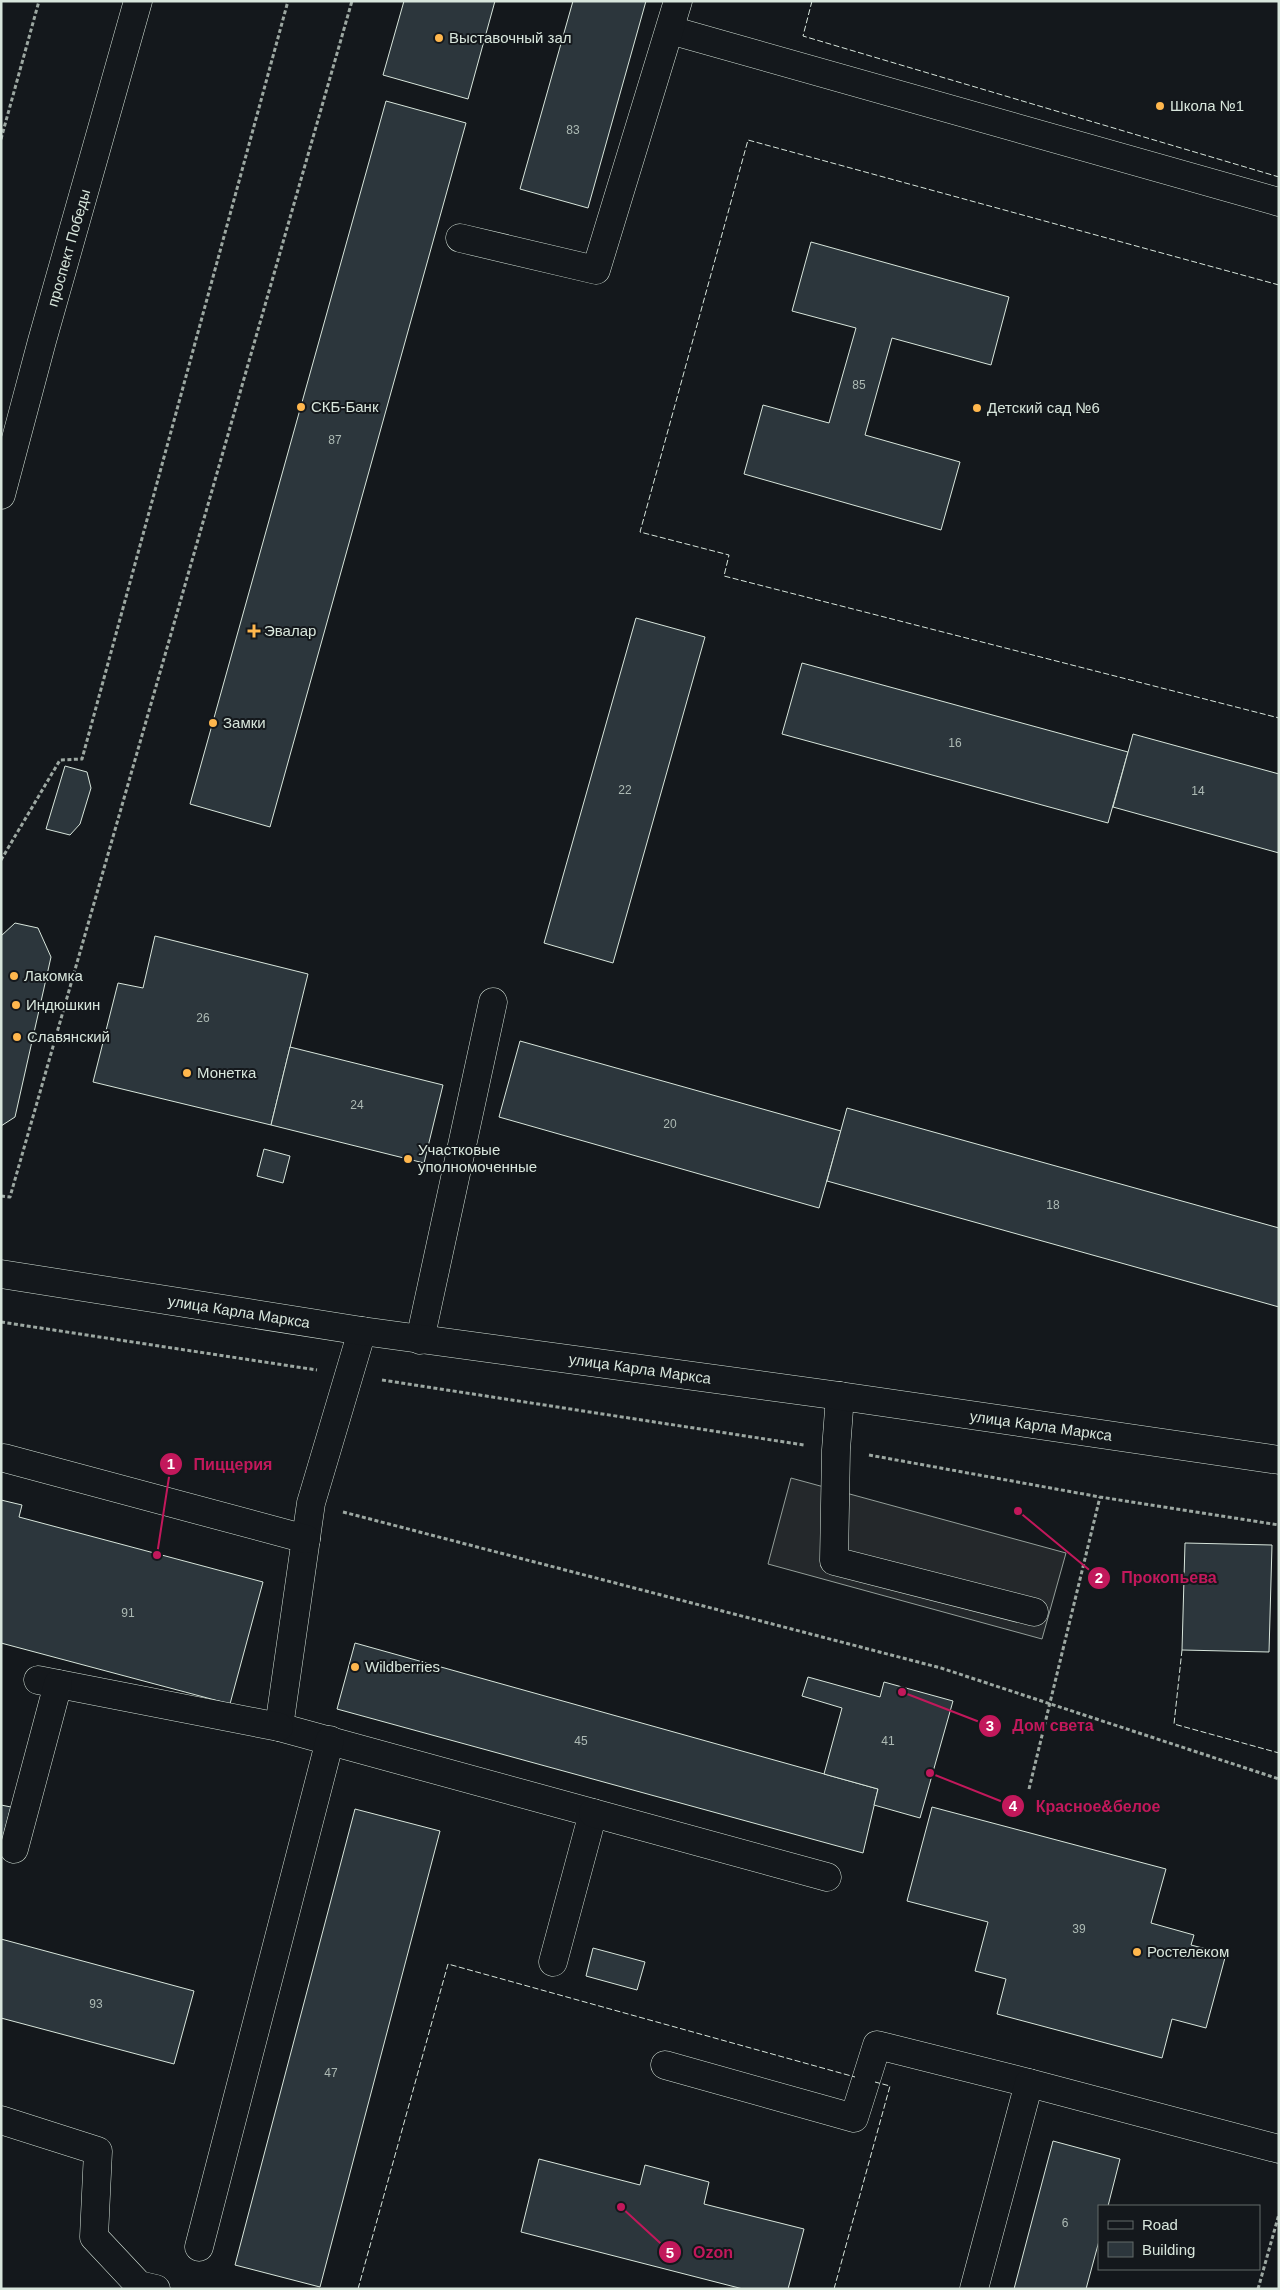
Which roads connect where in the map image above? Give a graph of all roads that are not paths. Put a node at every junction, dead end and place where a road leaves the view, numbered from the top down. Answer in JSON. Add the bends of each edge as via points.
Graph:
{"nodes":[{"id":1,"x":138,"y":1,"type":"edge"},
{"id":2,"x":678,"y":1,"type":"edge"},
{"id":3,"x":670,"y":30,"type":"junction"},
{"id":4,"x":1279,"y":202,"type":"edge"},
{"id":5,"x":460,"y":238,"type":"dead end"},
{"id":6,"x":1,"y":495,"type":"edge"},
{"id":7,"x":493,"y":1002,"type":"dead end"},
{"id":8,"x":1,"y":1274,"type":"edge"},
{"id":9,"x":362,"y":1331,"type":"junction"},
{"id":10,"x":420,"y":1340,"type":"junction"},
{"id":11,"x":840,"y":1396,"type":"junction"},
{"id":12,"x":4,"y":1458,"type":"dead end"},
{"id":13,"x":1279,"y":1460,"type":"edge"},
{"id":14,"x":306,"y":1539,"type":"junction"},
{"id":15,"x":1034,"y":1612,"type":"dead end"},
{"id":16,"x":279,"y":1727,"type":"junction"},
{"id":17,"x":330,"y":1740,"type":"junction"},
{"id":18,"x":593,"y":1813,"type":"junction"},
{"id":19,"x":14,"y":1849,"type":"dead end"},
{"id":20,"x":826,"y":1877,"type":"dead end"},
{"id":21,"x":553,"y":1962,"type":"dead end"},
{"id":22,"x":665,"y":2065,"type":"dead end"},
{"id":23,"x":1029,"y":2083,"type":"junction"},
{"id":24,"x":1,"y":2120,"type":"edge"},
{"id":25,"x":1279,"y":2149,"type":"edge"},
{"id":26,"x":199,"y":2247,"type":"dead end"},
{"id":27,"x":156,"y":2289,"type":"edge"},
{"id":28,"x":974,"y":2289,"type":"edge"}],
"edges":[{"from":1,"to":6,"type":"main road","name":"проспект Победы"},
{"from":2,"to":3,"type":"main road"},
{"from":3,"to":4,"type":"main road"},
{"from":3,"to":5,"type":"main road","via":[[596,270]]},
{"from":7,"to":10,"type":"main road"},
{"from":8,"to":9,"type":"main road","name":"улица Карла Маркса"},
{"from":9,"to":10,"type":"main road","name":"улица Карла Маркса"},
{"from":9,"to":14,"type":"main road","via":[[311,1503]]},
{"from":10,"to":11,"type":"main road","name":"улица Карла Маркса"},
{"from":11,"to":13,"type":"main road","name":"улица Карла Маркса"},
{"from":11,"to":15,"type":"main road","via":[[834,1561]]},
{"from":12,"to":14,"type":"main road"},
{"from":14,"to":16,"type":"main road"},
{"from":16,"to":17,"type":"main road"},
{"from":16,"to":19,"type":"main road","via":[[48,1682]]},
{"from":17,"to":18,"type":"main road"},
{"from":17,"to":26,"type":"main road"},
{"from":18,"to":20,"type":"main road"},
{"from":18,"to":21,"type":"main road"},
{"from":22,"to":23,"type":"main road","via":[[854,2118],[877,2045]]},
{"from":23,"to":25,"type":"main road"},
{"from":23,"to":28,"type":"main road"},
{"from":24,"to":27,"type":"main road","via":[[98,2151],[94,2237],[139,2285]]}]}
